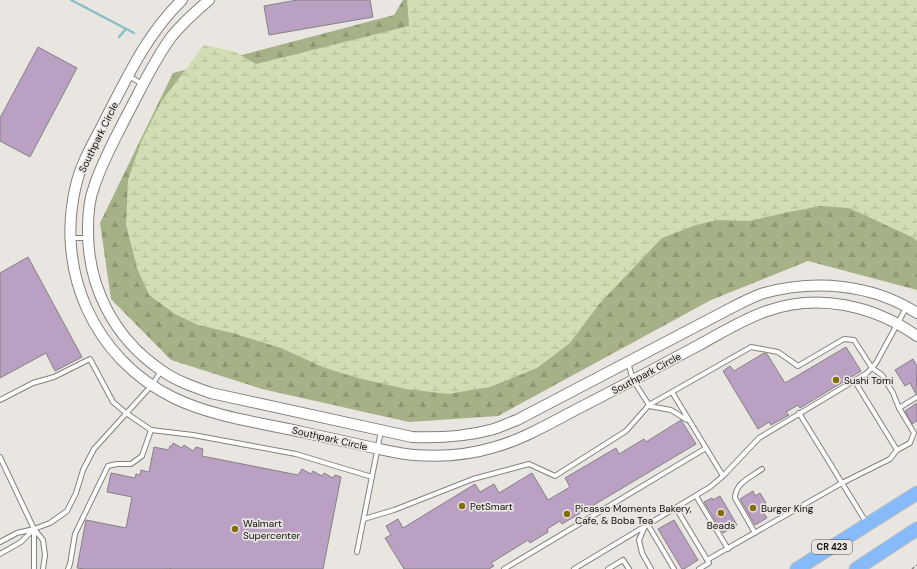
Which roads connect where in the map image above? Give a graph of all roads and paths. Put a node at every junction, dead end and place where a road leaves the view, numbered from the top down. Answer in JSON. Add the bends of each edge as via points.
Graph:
{"nodes":[{"id":1,"x":182,"y":0,"type":"edge"},
{"id":2,"x":209,"y":0,"type":"edge"},
{"id":3,"x":128,"y":76,"type":"junction"},
{"id":4,"x":143,"y":84,"type":"junction"},
{"id":5,"x":70,"y":238,"type":"junction"},
{"id":6,"x":88,"y":238,"type":"junction"},
{"id":7,"x":907,"y":306,"type":"junction"},
{"id":8,"x":917,"y":313,"type":"edge"},
{"id":9,"x":898,"y":324,"type":"junction"},
{"id":10,"x":917,"y":336,"type":"edge"},
{"id":11,"x":628,"y":362,"type":"junction"},
{"id":12,"x":872,"y":368,"type":"junction"},
{"id":13,"x":162,"y":371,"type":"junction"},
{"id":14,"x":633,"y":380,"type":"junction"},
{"id":15,"x":854,"y":380,"type":"junction"},
{"id":16,"x":152,"y":385,"type":"junction"},
{"id":17,"x":672,"y":392,"type":"junction"},
{"id":18,"x":917,"y":397,"type":"edge"},
{"id":19,"x":0,"y":400,"type":"edge"},
{"id":20,"x":649,"y":406,"type":"junction"},
{"id":21,"x":899,"y":408,"type":"junction"},
{"id":22,"x":126,"y":413,"type":"junction"},
{"id":23,"x":799,"y":413,"type":"junction"},
{"id":24,"x":688,"y":420,"type":"junction"},
{"id":25,"x":151,"y":430,"type":"junction"},
{"id":26,"x":381,"y":432,"type":"junction"},
{"id":27,"x":916,"y":433,"type":"edge"},
{"id":28,"x":706,"y":448,"type":"junction"},
{"id":29,"x":378,"y":449,"type":"junction"},
{"id":30,"x":897,"y":450,"type":"junction"},
{"id":31,"x":0,"y":457,"type":"edge"},
{"id":32,"x":762,"y":469,"type":"dead end"},
{"id":33,"x":723,"y":476,"type":"junction"},
{"id":34,"x":372,"y":477,"type":"junction"},
{"id":35,"x":842,"y":483,"type":"junction"},
{"id":36,"x":917,"y":493,"type":"edge"},
{"id":37,"x":696,"y":496,"type":"junction"},
{"id":38,"x":676,"y":508,"type":"junction"},
{"id":39,"x":364,"y":519,"type":"junction"},
{"id":40,"x":867,"y":524,"type":"junction"},
{"id":41,"x":646,"y":526,"type":"junction"},
{"id":42,"x":917,"y":529,"type":"edge"},
{"id":43,"x":34,"y":530,"type":"junction"},
{"id":44,"x":755,"y":533,"type":"junction"},
{"id":45,"x":0,"y":542,"type":"edge"},
{"id":46,"x":728,"y":549,"type":"junction"},
{"id":47,"x":357,"y":552,"type":"dead end"},
{"id":48,"x":0,"y":554,"type":"edge"},
{"id":49,"x":708,"y":560,"type":"junction"},
{"id":50,"x":917,"y":565,"type":"edge"},
{"id":51,"x":580,"y":567,"type":"edge"},
{"id":52,"x":34,"y":569,"type":"edge"},
{"id":53,"x":43,"y":569,"type":"edge"},
{"id":54,"x":68,"y":569,"type":"edge"},
{"id":55,"x":504,"y":569,"type":"edge"},
{"id":56,"x":574,"y":569,"type":"edge"},
{"id":57,"x":608,"y":569,"type":"edge"},
{"id":58,"x":629,"y":569,"type":"edge"},
{"id":59,"x":651,"y":569,"type":"edge"},
{"id":60,"x":674,"y":569,"type":"edge"},
{"id":61,"x":699,"y":569,"type":"edge"},
{"id":62,"x":796,"y":569,"type":"edge"},
{"id":63,"x":856,"y":569,"type":"edge"},
{"id":64,"x":912,"y":569,"type":"edge"}],
"edges":[{"from":1,"to":3,"type":"street","name":"Southpark Circle","via":[[158,26]]},
{"from":2,"to":4,"type":"street","name":"Southpark Circle","via":[[172,36]]},
{"from":3,"to":4,"type":"lane"},
{"from":3,"to":5,"type":"street","name":"Southpark Circle","via":[[87,154],[76,182],[70,211]]},
{"from":4,"to":6,"type":"street","name":"Southpark Circle","via":[[93,187],[88,213]]},
{"from":5,"to":6,"type":"lane"},
{"from":5,"to":16,"type":"street","name":"Southpark Circle","via":[[80,293],[93,323],[130,368]]},
{"from":6,"to":13,"type":"street","name":"Southpark Circle","via":[[96,288],[108,314],[138,351]]},
{"from":7,"to":8,"type":"street","name":"Southpark Circle"},
{"from":7,"to":9,"type":"lane"},
{"from":7,"to":11,"type":"street","name":"Southpark Circle","via":[[871,292],[833,285],[798,286],[763,294],[733,307]]},
{"from":9,"to":10,"type":"street","name":"Southpark Circle"},
{"from":9,"to":12,"type":"lane"},
{"from":9,"to":14,"type":"street","name":"Southpark Circle","via":[[865,309],[832,303],[800,304],[768,310]]},
{"from":11,"to":14,"type":"lane"},
{"from":11,"to":26,"type":"street","name":"Southpark Circle","via":[[517,420],[492,430],[467,436],[440,438]]},
{"from":12,"to":15,"type":"lane"},
{"from":12,"to":17,"type":"lane","via":[[854,340],[844,339],[798,366],[778,352],[751,347]]},
{"from":12,"to":21,"type":"lane","via":[[882,375]]},
{"from":13,"to":16,"type":"lane"},
{"from":13,"to":26,"type":"street","name":"Southpark Circle","via":[[211,393]]},
{"from":14,"to":20,"type":"lane"},
{"from":14,"to":29,"type":"street","name":"Southpark Circle","via":[[524,436],[497,447],[441,456],[411,455]]},
{"from":15,"to":23,"type":"lane"},
{"from":15,"to":30,"type":"lane"},
{"from":16,"to":22,"type":"lane"},
{"from":16,"to":29,"type":"street","name":"Southpark Circle","via":[[175,398],[206,410]]},
{"from":17,"to":20,"type":"lane"},
{"from":17,"to":24,"type":"lane"},
{"from":18,"to":21,"type":"lane"},
{"from":19,"to":22,"type":"lane","via":[[90,359],[113,402]]},
{"from":20,"to":24,"type":"lane","via":[[671,410]]},
{"from":20,"to":39,"type":"lane","via":[[626,431],[555,476],[530,464],[473,479]]},
{"from":21,"to":27,"type":"lane"},
{"from":22,"to":25,"type":"lane"},
{"from":22,"to":43,"type":"lane","via":[[94,449],[67,511]]},
{"from":23,"to":33,"type":"lane","via":[[759,438]]},
{"from":23,"to":35,"type":"lane"},
{"from":24,"to":28,"type":"lane"},
{"from":25,"to":34,"type":"lane","via":[[296,454]]},
{"from":25,"to":54,"type":"lane","via":[[142,456],[131,464],[108,466],[75,534]]},
{"from":26,"to":29,"type":"lane"},
{"from":27,"to":30,"type":"lane","via":[[910,442]]},
{"from":28,"to":33,"type":"lane"},
{"from":28,"to":55,"type":"lane"},
{"from":29,"to":34,"type":"lane"},
{"from":30,"to":35,"type":"lane","via":[[890,459]]},
{"from":31,"to":43,"type":"lane"},
{"from":32,"to":44,"type":"lane","via":[[739,484],[735,493],[735,498]]},
{"from":33,"to":37,"type":"lane"},
{"from":34,"to":39,"type":"lane"},
{"from":35,"to":40,"type":"lane"},
{"from":35,"to":44,"type":"lane"},
{"from":36,"to":40,"type":"highway","number":"CR 423"},
{"from":37,"to":38,"type":"lane"},
{"from":37,"to":46,"type":"lane"},
{"from":38,"to":41,"type":"lane"},
{"from":38,"to":49,"type":"lane"},
{"from":39,"to":47,"type":"lane"},
{"from":40,"to":62,"type":"highway","number":"CR 423"},
{"from":41,"to":51,"type":"lane"},
{"from":41,"to":59,"type":"lane","via":[[638,540]]},
{"from":41,"to":60,"type":"lane"},
{"from":42,"to":63,"type":"highway","number":"CR 423"},
{"from":43,"to":45,"type":"lane","via":[[17,533]]},
{"from":43,"to":48,"type":"lane","via":[[21,542]]},
{"from":43,"to":52,"type":"lane"},
{"from":43,"to":53,"type":"lane","via":[[43,540]]},
{"from":44,"to":46,"type":"lane"},
{"from":46,"to":49,"type":"lane"},
{"from":49,"to":61,"type":"lane","via":[[709,563]]},
{"from":50,"to":64,"type":"path"},
{"from":51,"to":56,"type":"lane"},
{"from":57,"to":58,"type":"lane","via":[[623,560]]}]}
